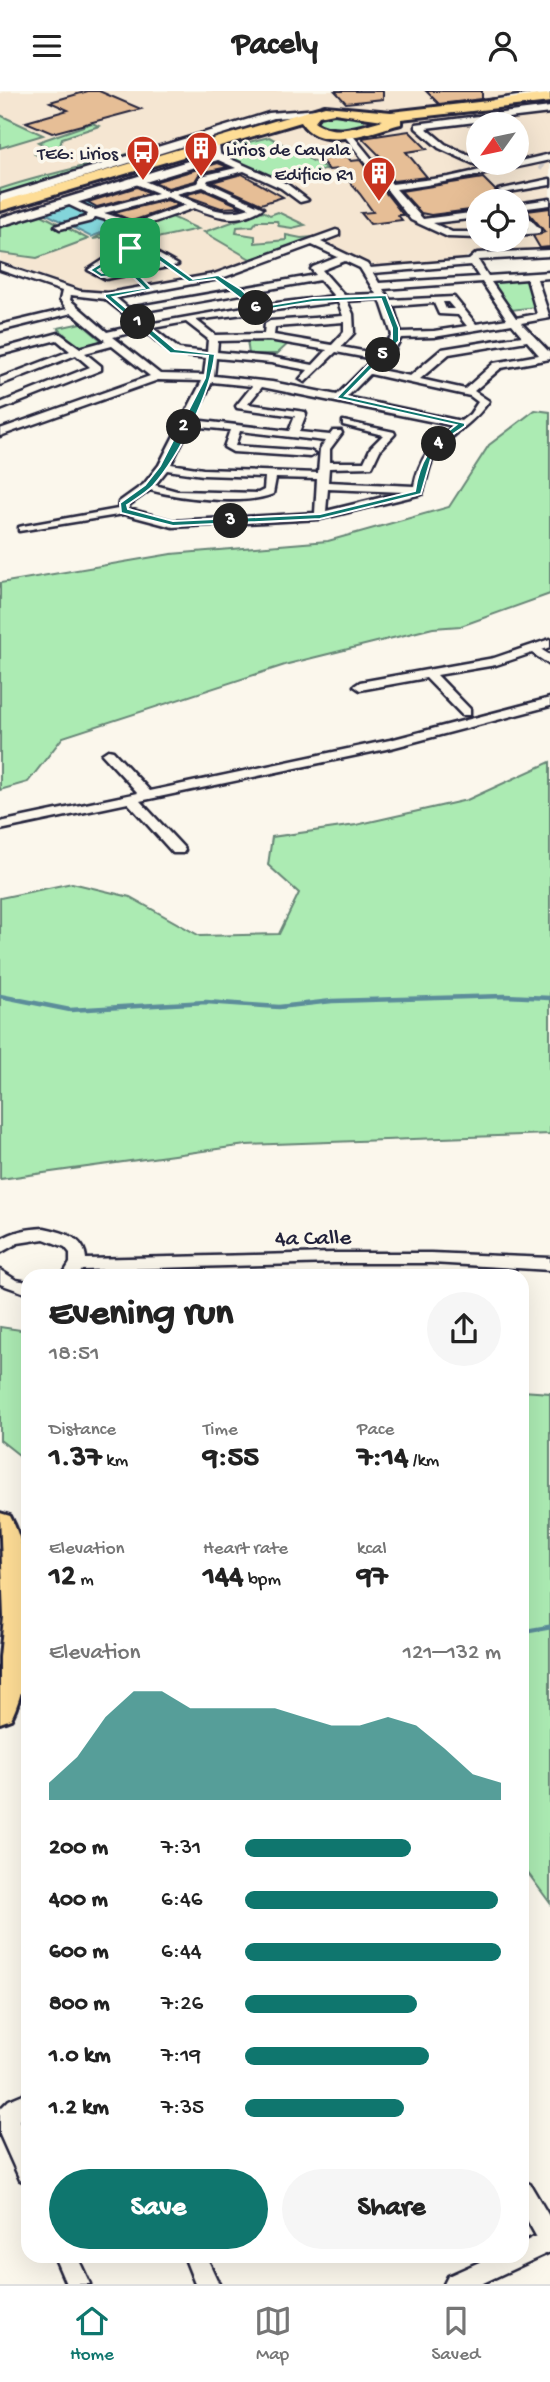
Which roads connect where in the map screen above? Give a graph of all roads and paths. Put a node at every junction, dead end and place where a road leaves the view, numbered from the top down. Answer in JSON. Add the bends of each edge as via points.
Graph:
{"nodes":[{"id":1,"x":550,"y":98,"type":"edge"},
{"id":2,"x":550,"y":110,"type":"edge"},
{"id":3,"x":466,"y":112,"type":"edge"},
{"id":4,"x":469,"y":112,"type":"edge"},
{"id":5,"x":316,"y":113,"type":"junction"},
{"id":6,"x":529,"y":113,"type":"edge"},
{"id":7,"x":466,"y":120,"type":"edge"},
{"id":8,"x":374,"y":122,"type":"junction"},
{"id":9,"x":318,"y":131,"type":"junction"},
{"id":10,"x":347,"y":134,"type":"junction"},
{"id":11,"x":216,"y":151,"type":"junction"},
{"id":12,"x":466,"y":157,"type":"edge"},
{"id":13,"x":192,"y":163,"type":"joint"},
{"id":14,"x":243,"y":169,"type":"junction"},
{"id":15,"x":114,"y":171,"type":"junction"},
{"id":16,"x":474,"y":175,"type":"edge"},
{"id":17,"x":482,"y":175,"type":"edge"},
{"id":18,"x":521,"y":175,"type":"edge"},
{"id":19,"x":138,"y":179,"type":"junction"},
{"id":20,"x":550,"y":182,"type":"tunnel mouth"},
{"id":21,"x":203,"y":184,"type":"junction"},
{"id":22,"x":538,"y":184,"type":"junction"},
{"id":23,"x":389,"y":187,"type":"junction"},
{"id":24,"x":502,"y":189,"type":"edge"},
{"id":25,"x":509,"y":189,"type":"edge"},
{"id":26,"x":550,"y":193,"type":"edge"},
{"id":27,"x":166,"y":194,"type":"junction"},
{"id":28,"x":303,"y":199,"type":"dead end"},
{"id":29,"x":68,"y":201,"type":"junction"},
{"id":30,"x":550,"y":202,"type":"edge"},
{"id":31,"x":10,"y":205,"type":"edge"},
{"id":32,"x":529,"y":205,"type":"edge"},
{"id":33,"x":191,"y":206,"type":"junction"},
{"id":34,"x":0,"y":213,"type":"edge"},
{"id":35,"x":94,"y":213,"type":"junction"},
{"id":36,"x":466,"y":216,"type":"edge"},
{"id":37,"x":529,"y":221,"type":"edge"},
{"id":38,"x":0,"y":222,"type":"edge"},
{"id":39,"x":421,"y":222,"type":"junction"},
{"id":40,"x":60,"y":226,"type":"dead end"},
{"id":41,"x":549,"y":230,"type":"edge"},
{"id":42,"x":537,"y":231,"type":"junction"},
{"id":43,"x":529,"y":232,"type":"edge"},
{"id":44,"x":336,"y":233,"type":"dead end"},
{"id":45,"x":466,"y":235,"type":"edge"},
{"id":46,"x":314,"y":242,"type":"junction"},
{"id":47,"x":529,"y":243,"type":"edge"},
{"id":48,"x":536,"y":253,"type":"junction"},
{"id":49,"x":550,"y":253,"type":"edge"},
{"id":50,"x":346,"y":257,"type":"junction"},
{"id":51,"x":473,"y":263,"type":"junction"},
{"id":52,"x":173,"y":265,"type":"junction"},
{"id":53,"x":0,"y":267,"type":"edge"},
{"id":54,"x":368,"y":271,"type":"junction"},
{"id":55,"x":133,"y":273,"type":"junction"},
{"id":56,"x":548,"y":275,"type":"edge"},
{"id":57,"x":324,"y":276,"type":"junction"},
{"id":58,"x":531,"y":276,"type":"junction"},
{"id":59,"x":216,"y":277,"type":"junction"},
{"id":60,"x":484,"y":279,"type":"junction"},
{"id":61,"x":192,"y":281,"type":"junction"},
{"id":62,"x":377,"y":286,"type":"junction"},
{"id":63,"x":149,"y":289,"type":"junction"},
{"id":64,"x":67,"y":290,"type":"junction"},
{"id":65,"x":240,"y":292,"type":"junction"},
{"id":66,"x":108,"y":296,"type":"junction"},
{"id":67,"x":341,"y":298,"type":"junction"},
{"id":68,"x":386,"y":300,"type":"junction"},
{"id":69,"x":257,"y":309,"type":"junction"},
{"id":70,"x":74,"y":310,"type":"junction"},
{"id":71,"x":126,"y":311,"type":"junction"},
{"id":72,"x":546,"y":315,"type":"edge"},
{"id":73,"x":187,"y":319,"type":"junction"},
{"id":74,"x":513,"y":319,"type":"junction"},
{"id":75,"x":349,"y":323,"type":"junction"},
{"id":76,"x":144,"y":327,"type":"junction"},
{"id":77,"x":472,"y":327,"type":"junction"},
{"id":78,"x":0,"y":328,"type":"edge"},
{"id":79,"x":397,"y":335,"type":"junction"},
{"id":80,"x":269,"y":337,"type":"junction"},
{"id":81,"x":213,"y":338,"type":"junction"},
{"id":82,"x":530,"y":338,"type":"junction"},
{"id":83,"x":111,"y":339,"type":"junction"},
{"id":84,"x":333,"y":349,"type":"junction"},
{"id":85,"x":78,"y":351,"type":"junction"},
{"id":86,"x":0,"y":352,"type":"edge"},
{"id":87,"x":212,"y":354,"type":"junction"},
{"id":88,"x":548,"y":356,"type":"edge"},
{"id":89,"x":381,"y":357,"type":"junction"},
{"id":90,"x":315,"y":368,"type":"junction"},
{"id":91,"x":368,"y":370,"type":"junction"},
{"id":92,"x":157,"y":377,"type":"junction"},
{"id":93,"x":209,"y":378,"type":"junction"},
{"id":94,"x":305,"y":379,"type":"dead end"},
{"id":95,"x":412,"y":379,"type":"junction"},
{"id":96,"x":1,"y":380,"type":"edge"},
{"id":97,"x":259,"y":384,"type":"junction"},
{"id":98,"x":467,"y":392,"type":"junction"},
{"id":99,"x":340,"y":398,"type":"junction"},
{"id":100,"x":359,"y":404,"type":"junction"},
{"id":101,"x":0,"y":407,"type":"edge"},
{"id":102,"x":0,"y":417,"type":"edge"},
{"id":103,"x":187,"y":422,"type":"junction"},
{"id":104,"x":347,"y":423,"type":"junction"},
{"id":105,"x":462,"y":425,"type":"junction"},
{"id":106,"x":19,"y":427,"type":"junction"},
{"id":107,"x":236,"y":427,"type":"junction"},
{"id":108,"x":0,"y":433,"type":"edge"},
{"id":109,"x":293,"y":434,"type":"junction"},
{"id":110,"x":332,"y":439,"type":"junction"},
{"id":111,"x":310,"y":454,"type":"dead end"},
{"id":112,"x":164,"y":466,"type":"junction"},
{"id":113,"x":271,"y":475,"type":"junction"},
{"id":114,"x":323,"y":475,"type":"junction"},
{"id":115,"x":148,"y":487,"type":"junction"},
{"id":116,"x":421,"y":490,"type":"junction"},
{"id":117,"x":124,"y":511,"type":"junction"},
{"id":118,"x":320,"y":516,"type":"junction"},
{"id":119,"x":23,"y":529,"type":"dead end"},
{"id":120,"x":550,"y":643,"type":"edge"},
{"id":121,"x":534,"y":649,"type":"junction"},
{"id":122,"x":550,"y":661,"type":"edge"},
{"id":123,"x":428,"y":673,"type":"junction"},
{"id":124,"x":360,"y":686,"type":"dead end"},
{"id":125,"x":550,"y":702,"type":"edge"},
{"id":126,"x":466,"y":712,"type":"dead end"},
{"id":127,"x":550,"y":713,"type":"edge"},
{"id":128,"x":391,"y":744,"type":"junction"},
{"id":129,"x":108,"y":754,"type":"dead end"},
{"id":130,"x":146,"y":794,"type":"junction"},
{"id":131,"x":130,"y":797,"type":"junction"},
{"id":132,"x":0,"y":826,"type":"edge"},
{"id":133,"x":178,"y":850,"type":"dead end"},
{"id":134,"x":0,"y":1248,"type":"edge"},
{"id":135,"x":550,"y":1264,"type":"edge"},
{"id":136,"x":74,"y":1269,"type":"edge"},
{"id":137,"x":96,"y":1269,"type":"edge"},
{"id":138,"x":0,"y":1276,"type":"edge"},
{"id":139,"x":21,"y":1286,"type":"edge"},
{"id":140,"x":5,"y":1534,"type":"edge"},
{"id":141,"x":0,"y":1711,"type":"edge"},
{"id":142,"x":21,"y":2105,"type":"edge"},
{"id":143,"x":21,"y":2157,"type":"edge"},
{"id":144,"x":529,"y":2203,"type":"edge"},
{"id":145,"x":550,"y":2240,"type":"edge"},
{"id":146,"x":529,"y":2250,"type":"edge"},
{"id":147,"x":68,"y":2263,"type":"edge"},
{"id":148,"x":201,"y":2263,"type":"edge"},
{"id":149,"x":502,"y":2263,"type":"edge"},
{"id":150,"x":78,"y":2284,"type":"edge"},
{"id":151,"x":208,"y":2284,"type":"edge"},
{"id":152,"x":457,"y":2284,"type":"edge"}],
"edges":[{"from":1,"to":4,"type":"main road"},
{"from":1,"to":8,"type":"main road"},
{"from":2,"to":6,"type":"street"},
{"from":3,"to":8,"type":"main road"},
{"from":5,"to":8,"type":"main road","via":[[354,110]]},
{"from":5,"to":9,"type":"main road","via":[[307,121]]},
{"from":5,"to":15,"type":"main road"},
{"from":5,"to":15,"type":"street","via":[[273,115]]},
{"from":7,"to":12,"type":"street","via":[[419,126],[442,146]]},
{"from":8,"to":10,"type":"main road"},
{"from":9,"to":10,"type":"main road"},
{"from":9,"to":11,"type":"main road","via":[[282,128]]},
{"from":10,"to":23,"type":"street"},
{"from":11,"to":13,"type":"main road"},
{"from":11,"to":14,"type":"street"},
{"from":11,"to":15,"type":"main road"},
{"from":13,"to":19,"type":"street"},
{"from":14,"to":21,"type":"street","via":[[204,178]]},
{"from":14,"to":28,"type":"street"},
{"from":15,"to":19,"type":"main road"},
{"from":15,"to":31,"type":"main road"},
{"from":16,"to":23,"type":"street"},
{"from":17,"to":24,"type":"street"},
{"from":18,"to":22,"type":"street"},
{"from":19,"to":27,"type":"street"},
{"from":19,"to":29,"type":"street"},
{"from":20,"to":22,"type":"street"},
{"from":21,"to":27,"type":"street"},
{"from":21,"to":33,"type":"street","via":[[258,208],[227,217]]},
{"from":22,"to":25,"type":"street"},
{"from":22,"to":26,"type":"street"},
{"from":23,"to":39,"type":"street"},
{"from":27,"to":33,"type":"street"},
{"from":27,"to":35,"type":"street"},
{"from":29,"to":31,"type":"street"},
{"from":29,"to":35,"type":"street"},
{"from":30,"to":32,"type":"street"},
{"from":31,"to":34,"type":"main road"},
{"from":31,"to":38,"type":"street"},
{"from":33,"to":35,"type":"street","via":[[126,229],[121,229],[126,223]]},
{"from":35,"to":40,"type":"street","via":[[89,219]]},
{"from":36,"to":39,"type":"street"},
{"from":37,"to":42,"type":"street"},
{"from":39,"to":45,"type":"street","via":[[451,235]]},
{"from":41,"to":42,"type":"street"},
{"from":42,"to":43,"type":"street"},
{"from":44,"to":46,"type":"street"},
{"from":46,"to":50,"type":"street"},
{"from":46,"to":59,"type":"street"},
{"from":47,"to":48,"type":"street"},
{"from":48,"to":49,"type":"street"},
{"from":48,"to":51,"type":"street","via":[[477,256]]},
{"from":48,"to":56,"type":"street"},
{"from":50,"to":54,"type":"street"},
{"from":50,"to":57,"type":"street","via":[[317,267]]},
{"from":51,"to":54,"type":"street"},
{"from":51,"to":60,"type":"street"},
{"from":52,"to":55,"type":"street"},
{"from":52,"to":55,"type":"street","via":[[136,247],[93,270],[101,275]]},
{"from":52,"to":61,"type":"street"},
{"from":53,"to":64,"type":"street"},
{"from":54,"to":62,"type":"street"},
{"from":55,"to":63,"type":"street"},
{"from":56,"to":58,"type":"street"},
{"from":57,"to":65,"type":"street"},
{"from":57,"to":67,"type":"street"},
{"from":58,"to":60,"type":"street"},
{"from":58,"to":72,"type":"street"},
{"from":59,"to":61,"type":"street"},
{"from":59,"to":65,"type":"street"},
{"from":60,"to":62,"type":"street"},
{"from":60,"to":74,"type":"street"},
{"from":61,"to":63,"type":"street"},
{"from":62,"to":68,"type":"street"},
{"from":63,"to":66,"type":"street"},
{"from":64,"to":66,"type":"street"},
{"from":64,"to":70,"type":"street","via":[[65,300]]},
{"from":65,"to":69,"type":"street"},
{"from":65,"to":71,"type":"street"},
{"from":66,"to":71,"type":"street"},
{"from":67,"to":68,"type":"street"},
{"from":67,"to":69,"type":"street"},
{"from":67,"to":75,"type":"street"},
{"from":68,"to":77,"type":"street","via":[[454,299]]},
{"from":68,"to":79,"type":"street"},
{"from":69,"to":73,"type":"street"},
{"from":70,"to":78,"type":"street"},
{"from":70,"to":83,"type":"street"},
{"from":71,"to":76,"type":"street"},
{"from":72,"to":74,"type":"street"},
{"from":73,"to":76,"type":"street"},
{"from":73,"to":81,"type":"street"},
{"from":74,"to":77,"type":"street"},
{"from":74,"to":82,"type":"street"},
{"from":75,"to":80,"type":"street","via":[[270,324]]},
{"from":75,"to":84,"type":"street","via":[[349,333]]},
{"from":76,"to":83,"type":"street"},
{"from":76,"to":87,"type":"street","via":[[176,352]]},
{"from":77,"to":79,"type":"street"},
{"from":79,"to":89,"type":"street"},
{"from":80,"to":81,"type":"street"},
{"from":80,"to":84,"type":"street"},
{"from":81,"to":87,"type":"street"},
{"from":82,"to":88,"type":"street"},
{"from":82,"to":95,"type":"street","via":[[446,351]]},
{"from":83,"to":85,"type":"street"},
{"from":83,"to":92,"type":"street"},
{"from":84,"to":89,"type":"street"},
{"from":84,"to":90,"type":"street"},
{"from":85,"to":86,"type":"street","via":[[54,336]]},
{"from":85,"to":96,"type":"street"},
{"from":85,"to":101,"type":"street","via":[[95,370]]},
{"from":87,"to":90,"type":"street"},
{"from":87,"to":93,"type":"street"},
{"from":88,"to":98,"type":"street","via":[[498,365]]},
{"from":89,"to":91,"type":"street"},
{"from":90,"to":94,"type":"street"},
{"from":91,"to":95,"type":"street"},
{"from":91,"to":99,"type":"street"},
{"from":92,"to":93,"type":"street"},
{"from":92,"to":106,"type":"street"},
{"from":93,"to":97,"type":"street"},
{"from":93,"to":103,"type":"street"},
{"from":95,"to":98,"type":"street"},
{"from":97,"to":99,"type":"street"},
{"from":97,"to":109,"type":"street","via":[[242,406],[302,414]]},
{"from":98,"to":105,"type":"street","via":[[481,397],[484,404]]},
{"from":99,"to":100,"type":"street"},
{"from":100,"to":104,"type":"street"},
{"from":100,"to":105,"type":"street"},
{"from":102,"to":106,"type":"street"},
{"from":103,"to":107,"type":"street"},
{"from":103,"to":112,"type":"street"},
{"from":104,"to":110,"type":"street"},
{"from":104,"to":114,"type":"street","via":[[390,433],[368,465]]},
{"from":105,"to":116,"type":"street","via":[[443,438],[428,458],[422,468]]},
{"from":106,"to":108,"type":"street"},
{"from":107,"to":109,"type":"street"},
{"from":107,"to":111,"type":"street","via":[[229,447],[233,449]]},
{"from":109,"to":110,"type":"street"},
{"from":110,"to":114,"type":"street","via":[[325,449]]},
{"from":112,"to":113,"type":"street"},
{"from":112,"to":115,"type":"street"},
{"from":113,"to":114,"type":"street"},
{"from":113,"to":115,"type":"street","via":[[269,492],[259,496],[176,494]]},
{"from":114,"to":116,"type":"street"},
{"from":114,"to":118,"type":"street"},
{"from":115,"to":117,"type":"street","via":[[123,505]]},
{"from":116,"to":118,"type":"street"},
{"from":117,"to":118,"type":"street","via":[[173,524]]},
{"from":117,"to":119,"type":"street"},
{"from":120,"to":121,"type":"street"},
{"from":121,"to":122,"type":"street"},
{"from":121,"to":123,"type":"street"},
{"from":123,"to":124,"type":"street"},
{"from":123,"to":126,"type":"street"},
{"from":125,"to":128,"type":"street"},
{"from":127,"to":128,"type":"street","via":[[483,730]]},
{"from":128,"to":130,"type":"street"},
{"from":129,"to":130,"type":"street"},
{"from":130,"to":131,"type":"street"},
{"from":131,"to":132,"type":"street"},
{"from":131,"to":133,"type":"street"},
{"from":134,"to":136,"type":"street","name":"4a Calle","via":[[16,1236],[55,1234],[74,1246]]},
{"from":135,"to":137,"type":"street","name":"4a Calle","via":[[334,1258]]},
{"from":138,"to":139,"type":"street"},
{"from":140,"to":141,"type":"main road","via":[[19,1596],[20,1625],[16,1660]]},
{"from":142,"to":143,"type":"street","via":[[7,2117]]},
{"from":144,"to":145,"type":"street"},
{"from":145,"to":146,"type":"street"},
{"from":147,"to":150,"type":"street"},
{"from":148,"to":151,"type":"street"},
{"from":149,"to":152,"type":"street"}]}
